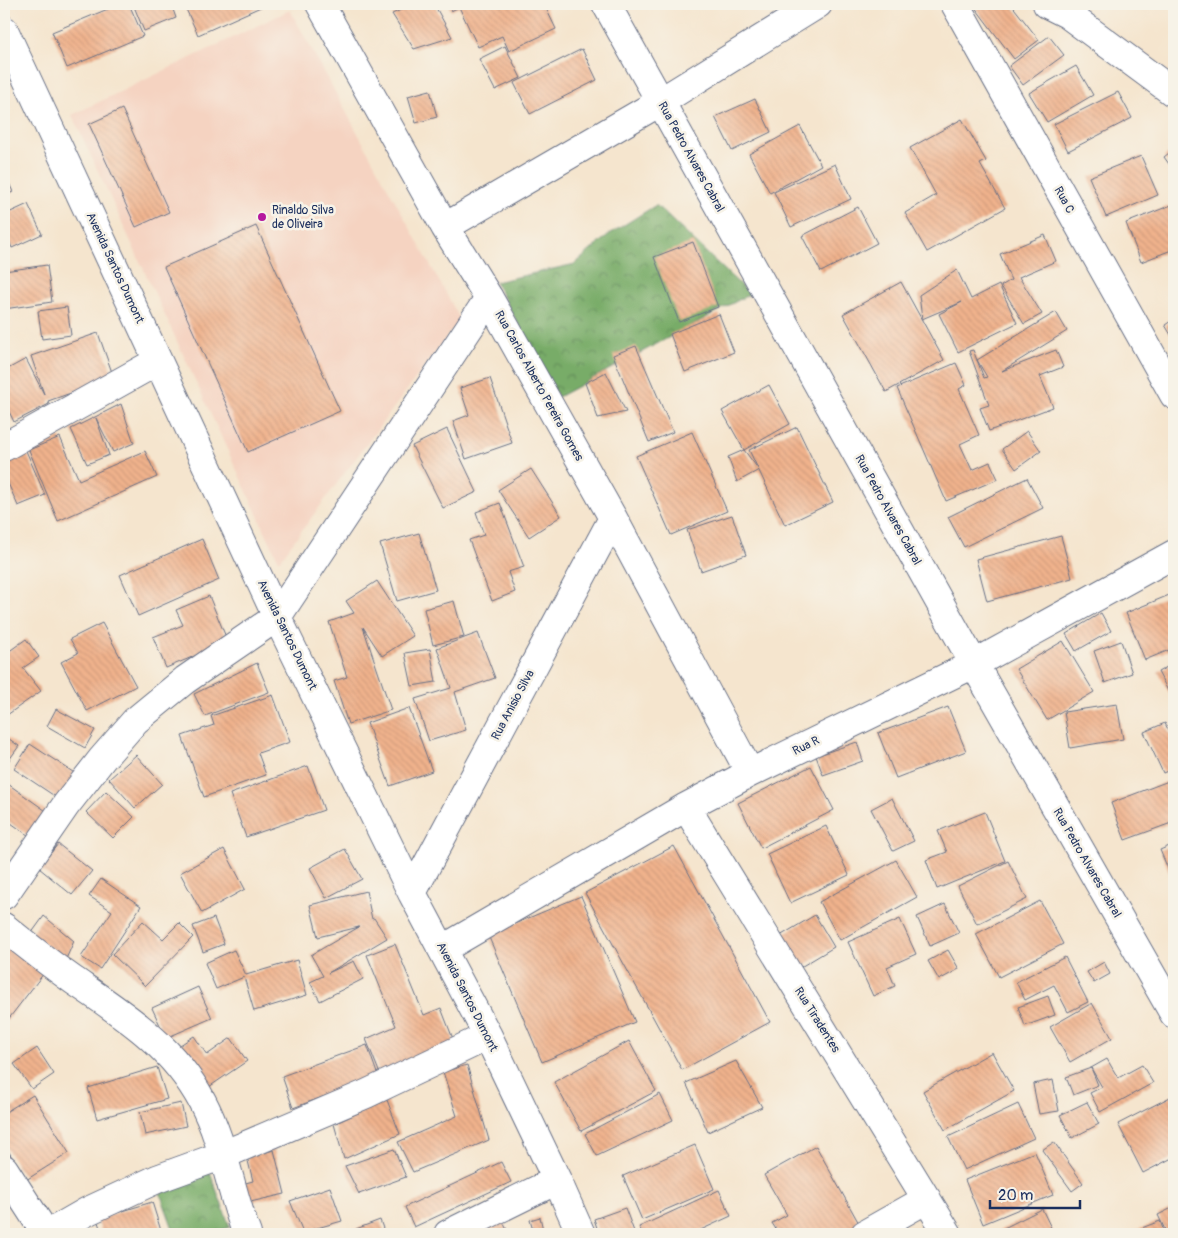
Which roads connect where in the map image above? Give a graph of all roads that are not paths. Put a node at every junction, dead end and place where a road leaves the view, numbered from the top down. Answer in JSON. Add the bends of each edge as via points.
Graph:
{"nodes":[{"id":1,"x":320,"y":4,"type":"edge"},
{"id":2,"x":606,"y":4,"type":"edge"},
{"id":3,"x":818,"y":4,"type":"edge"},
{"id":4,"x":955,"y":4,"type":"edge"},
{"id":5,"x":1047,"y":4,"type":"edge"},
{"id":6,"x":4,"y":30,"type":"edge"},
{"id":7,"x":1174,"y":93,"type":"edge"},
{"id":8,"x":660,"y":102,"type":"junction"},
{"id":9,"x":445,"y":226,"type":"junction"},
{"id":10,"x":489,"y":298,"type":"junction"},
{"id":11,"x":158,"y":361,"type":"junction"},
{"id":12,"x":1174,"y":396,"type":"edge"},
{"id":13,"x":4,"y":447,"type":"edge"},
{"id":14,"x":614,"y":518,"type":"junction"},
{"id":15,"x":1174,"y":554,"type":"edge"},
{"id":16,"x":277,"y":617,"type":"junction"},
{"id":17,"x":974,"y":664,"type":"junction"},
{"id":18,"x":750,"y":773,"type":"junction"},
{"id":19,"x":686,"y":807,"type":"junction"},
{"id":20,"x":12,"y":867,"type":"edge"},
{"id":21,"x":412,"y":893,"type":"junction"},
{"id":22,"x":4,"y":896,"type":"edge"},
{"id":23,"x":4,"y":926,"type":"edge"},
{"id":24,"x":442,"y":949,"type":"junction"},
{"id":25,"x":1174,"y":1014,"type":"edge"},
{"id":26,"x":488,"y":1036,"type":"junction"},
{"id":27,"x":223,"y":1155,"type":"junction"},
{"id":28,"x":4,"y":1169,"type":"edge"},
{"id":29,"x":557,"y":1180,"type":"junction"},
{"id":30,"x":928,"y":1199,"type":"junction"},
{"id":31,"x":47,"y":1234,"type":"edge"},
{"id":32,"x":247,"y":1234,"type":"edge"},
{"id":33,"x":448,"y":1234,"type":"edge"},
{"id":34,"x":581,"y":1234,"type":"edge"},
{"id":35,"x":865,"y":1234,"type":"edge"},
{"id":36,"x":948,"y":1234,"type":"edge"}],
"edges":[{"from":1,"to":9,"type":"street","name":"Rua Carlos Alberto Pereira Gomes"},
{"from":2,"to":8,"type":"street","name":"Rua Pedro Alvares Cabral"},
{"from":3,"to":8,"type":"street"},
{"from":4,"to":12,"type":"street","name":"Rua C"},
{"from":5,"to":7,"type":"street","via":[[1067,14]]},
{"from":6,"to":11,"type":"street","name":"Avenida Santos Dumont"},
{"from":8,"to":9,"type":"street"},
{"from":8,"to":17,"type":"street","name":"Rua Pedro Alvares Cabral"},
{"from":9,"to":10,"type":"street","name":"Rua Carlos Alberto Pereira Gomes"},
{"from":10,"to":14,"type":"street","name":"Rua Carlos Alberto Pereira Gomes"},
{"from":10,"to":16,"type":"street"},
{"from":11,"to":13,"type":"street"},
{"from":11,"to":16,"type":"street","name":"Avenida Santos Dumont"},
{"from":14,"to":18,"type":"street","name":"Rua Carlos Alberto Pereira Gomes"},
{"from":14,"to":21,"type":"street","name":"Rua Anisio Silva"},
{"from":15,"to":17,"type":"street","name":"Rua R"},
{"from":16,"to":20,"type":"street","via":[[185,680],[136,721]]},
{"from":16,"to":21,"type":"street","name":"Avenida Santos Dumont"},
{"from":17,"to":18,"type":"street","name":"Rua R"},
{"from":17,"to":25,"type":"street","name":"Rua Pedro Alvares Cabral"},
{"from":18,"to":19,"type":"street","name":"Rua R"},
{"from":19,"to":24,"type":"street","name":"Rua R"},
{"from":19,"to":30,"type":"street","name":"Rua Tiradentes"},
{"from":20,"to":22,"type":"street"},
{"from":21,"to":24,"type":"street","name":"Avenida Santos Dumont"},
{"from":23,"to":27,"type":"street","via":[[152,1037],[181,1067],[203,1102]]},
{"from":24,"to":26,"type":"street","name":"Avenida Santos Dumont"},
{"from":26,"to":27,"type":"street","via":[[366,1094]]},
{"from":26,"to":29,"type":"street","name":"Avenida Santos Dumont"},
{"from":27,"to":31,"type":"street","via":[[105,1203]]},
{"from":27,"to":32,"type":"street"},
{"from":28,"to":31,"type":"street"},
{"from":29,"to":33,"type":"street"},
{"from":29,"to":34,"type":"street","name":"Avenida Santos Dumont"},
{"from":30,"to":35,"type":"street"},
{"from":30,"to":36,"type":"street","name":"Rua Tiradentes"}]}
